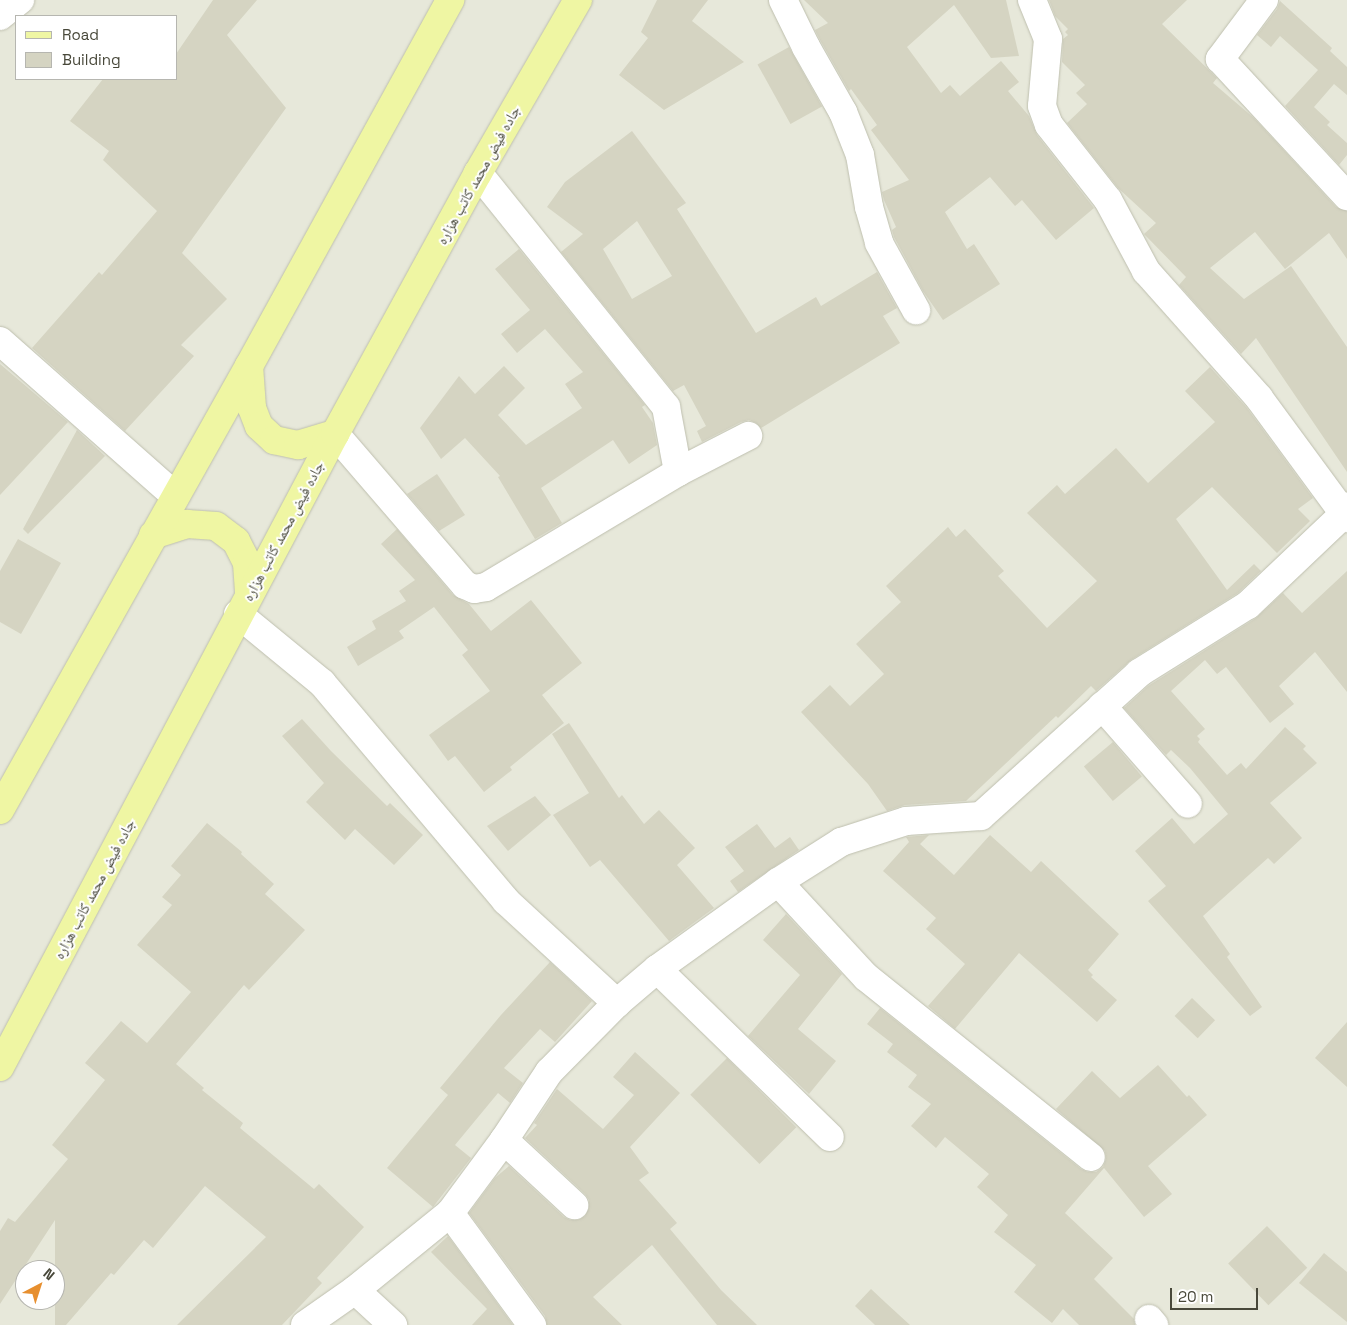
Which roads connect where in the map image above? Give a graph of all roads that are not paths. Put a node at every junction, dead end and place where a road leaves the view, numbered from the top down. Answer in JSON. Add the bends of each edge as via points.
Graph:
{"nodes":[{"id":1,"x":20,"y":0,"type":"edge"},
{"id":2,"x":450,"y":0,"type":"edge"},
{"id":3,"x":578,"y":0,"type":"edge"},
{"id":4,"x":783,"y":0,"type":"edge"},
{"id":5,"x":1032,"y":0,"type":"edge"},
{"id":6,"x":1264,"y":0,"type":"edge"},
{"id":7,"x":0,"y":16,"type":"edge"},
{"id":8,"x":478,"y":173,"type":"junction"},
{"id":9,"x":1347,"y":196,"type":"edge"},
{"id":10,"x":916,"y":310,"type":"dead end"},
{"id":11,"x":0,"y":341,"type":"edge"},
{"id":12,"x":249,"y":366,"type":"junction"},
{"id":13,"x":335,"y":434,"type":"junction"},
{"id":14,"x":748,"y":436,"type":"dead end"},
{"id":15,"x":678,"y":472,"type":"junction"},
{"id":16,"x":174,"y":496,"type":"junction"},
{"id":17,"x":1346,"y":513,"type":"edge"},
{"id":18,"x":153,"y":535,"type":"junction"},
{"id":19,"x":244,"y":604,"type":"junction"},
{"id":20,"x":1102,"y":706,"type":"junction"},
{"id":21,"x":1188,"y":804,"type":"dead end"},
{"id":22,"x":0,"y":810,"type":"edge"},
{"id":23,"x":778,"y":882,"type":"junction"},
{"id":24,"x":657,"y":969,"type":"junction"},
{"id":25,"x":617,"y":1003,"type":"junction"},
{"id":26,"x":0,"y":1067,"type":"edge"},
{"id":27,"x":830,"y":1137,"type":"dead end"},
{"id":28,"x":504,"y":1140,"type":"junction"},
{"id":29,"x":1091,"y":1157,"type":"dead end"},
{"id":30,"x":574,"y":1206,"type":"dead end"},
{"id":31,"x":450,"y":1213,"type":"junction"},
{"id":32,"x":355,"y":1290,"type":"junction"},
{"id":33,"x":305,"y":1325,"type":"edge"},
{"id":34,"x":394,"y":1325,"type":"edge"},
{"id":35,"x":532,"y":1325,"type":"edge"}],
"edges":[{"from":1,"to":7,"type":"street"},
{"from":2,"to":12,"type":"main road"},
{"from":3,"to":8,"type":"main road","name":"جاده فیض محمد کاتب هزاره"},
{"from":4,"to":10,"type":"street","via":[[843,112],[860,155],[879,242]]},
{"from":5,"to":17,"type":"street","via":[[1048,39],[1042,106],[1048,125],[1108,200],[1146,271],[1259,398]]},
{"from":6,"to":9,"type":"street","via":[[1220,59]]},
{"from":8,"to":13,"type":"main road","name":"جاده فیض محمد کاتب هزاره"},
{"from":8,"to":15,"type":"street","via":[[666,407]]},
{"from":11,"to":16,"type":"street"},
{"from":12,"to":13,"type":"main road","via":[[252,408],[260,426],[274,440],[298,445]]},
{"from":12,"to":16,"type":"main road"},
{"from":13,"to":15,"type":"street","via":[[465,585],[474,589],[486,587]]},
{"from":13,"to":19,"type":"main road","name":"جاده فیض محمد کاتب هزاره"},
{"from":14,"to":15,"type":"street"},
{"from":16,"to":18,"type":"main road"},
{"from":17,"to":20,"type":"street","via":[[1248,605],[1139,673]]},
{"from":18,"to":19,"type":"main road","via":[[187,524],[216,526],[236,541],[247,563]]},
{"from":18,"to":22,"type":"main road"},
{"from":19,"to":25,"type":"street","via":[[322,683],[506,902]]},
{"from":19,"to":26,"type":"main road","name":"جاده فیض محمد کاتب هزاره"},
{"from":20,"to":21,"type":"street"},
{"from":20,"to":23,"type":"street","via":[[981,816],[906,821],[841,842]]},
{"from":23,"to":24,"type":"street"},
{"from":23,"to":29,"type":"street","via":[[866,977]]},
{"from":24,"to":25,"type":"street"},
{"from":24,"to":27,"type":"street"},
{"from":25,"to":28,"type":"street","via":[[549,1072]]},
{"from":28,"to":30,"type":"street"},
{"from":28,"to":31,"type":"street"},
{"from":31,"to":32,"type":"street"},
{"from":31,"to":35,"type":"street"},
{"from":32,"to":33,"type":"street"},
{"from":32,"to":34,"type":"street"}]}
